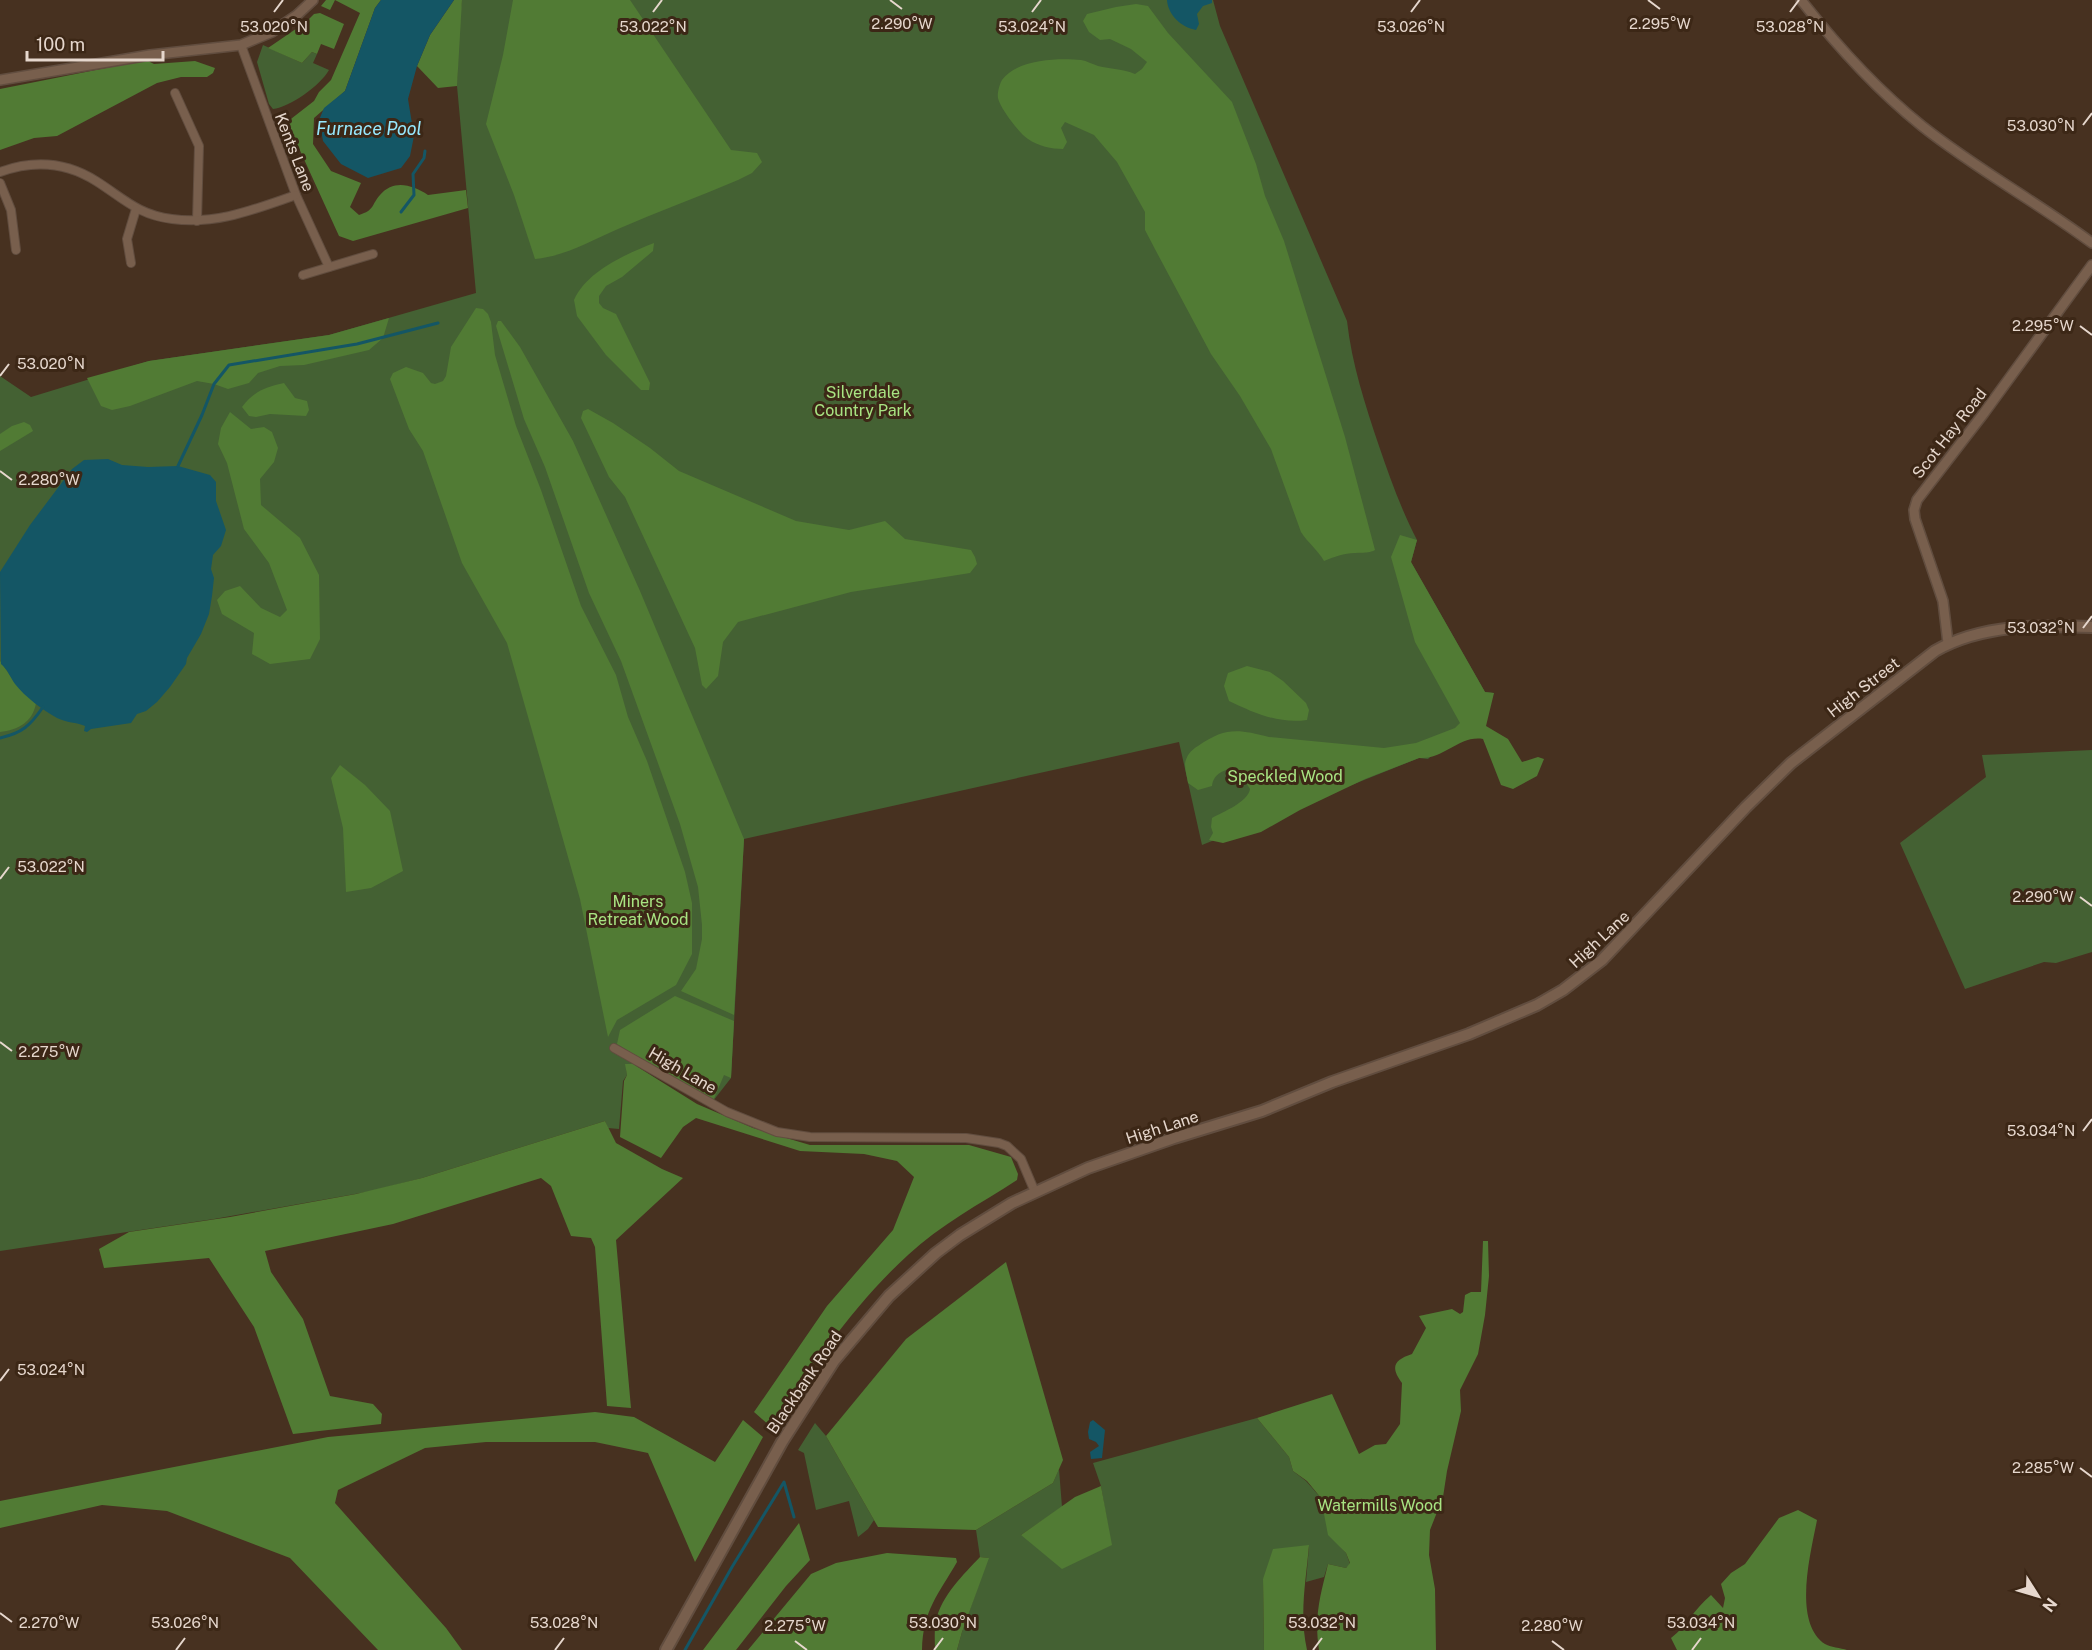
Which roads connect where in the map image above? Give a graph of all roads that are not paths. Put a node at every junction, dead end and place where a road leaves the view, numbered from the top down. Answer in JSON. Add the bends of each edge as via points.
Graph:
{"nodes":[{"id":1,"x":313,"y":0,"type":"edge"},
{"id":2,"x":1801,"y":0,"type":"edge"},
{"id":3,"x":241,"y":45,"type":"junction"},
{"id":4,"x":0,"y":80,"type":"edge"},
{"id":5,"x":175,"y":93,"type":"dead end"},
{"id":6,"x":0,"y":172,"type":"edge"},
{"id":7,"x":0,"y":183,"type":"edge"},
{"id":8,"x":296,"y":195,"type":"junction"},
{"id":9,"x":136,"y":209,"type":"junction"},
{"id":10,"x":197,"y":221,"type":"junction"},
{"id":11,"x":2092,"y":243,"type":"edge"},
{"id":12,"x":16,"y":250,"type":"dead end"},
{"id":13,"x":373,"y":254,"type":"dead end"},
{"id":14,"x":131,"y":263,"type":"dead end"},
{"id":15,"x":2092,"y":265,"type":"edge"},
{"id":16,"x":329,"y":267,"type":"junction"},
{"id":17,"x":303,"y":275,"type":"dead end"},
{"id":18,"x":2092,"y":627,"type":"edge"},
{"id":19,"x":1948,"y":643,"type":"junction"},
{"id":20,"x":1696,"y":861,"type":"joint"},
{"id":21,"x":614,"y":1048,"type":"dead end"},
{"id":22,"x":1035,"y":1191,"type":"junction"},
{"id":23,"x":666,"y":1650,"type":"edge"}],
"edges":[{"from":1,"to":3,"type":"street","via":[[272,32]]},
{"from":2,"to":11,"type":"street","via":[[1855,64],[1914,120]]},
{"from":3,"to":4,"type":"street","via":[[150,55]]},
{"from":3,"to":8,"type":"street","name":"Kents Lane"},
{"from":5,"to":10,"type":"street","via":[[200,146]]},
{"from":6,"to":9,"type":"street","via":[[42,163],[64,167],[95,181]]},
{"from":7,"to":12,"type":"street","via":[[10,210]]},
{"from":8,"to":10,"type":"street","via":[[230,218]]},
{"from":8,"to":16,"type":"street","name":"Kents Lane"},
{"from":9,"to":10,"type":"street","via":[[171,219]]},
{"from":9,"to":14,"type":"street","via":[[127,239]]},
{"from":13,"to":16,"type":"street"},
{"from":15,"to":19,"type":"street","name":"Scot Hay Road","via":[[1917,500],[1915,519],[1943,601]]},
{"from":16,"to":17,"type":"street"},
{"from":18,"to":19,"type":"main road","name":"High Street","via":[[2028,627]]},
{"from":19,"to":20,"type":"main road","name":"High Street","via":[[1791,763]]},
{"from":20,"to":22,"type":"main road","name":"High Lane","via":[[1602,960],[1537,1005],[1262,1111],[1131,1152]]},
{"from":21,"to":22,"type":"street","name":"High Lane","via":[[727,1112],[777,1132],[810,1137],[966,1138],[999,1143],[1021,1159]]},
{"from":22,"to":23,"type":"main road","name":"Blackbank Road","via":[[936,1253],[853,1336],[782,1442]]}]}
